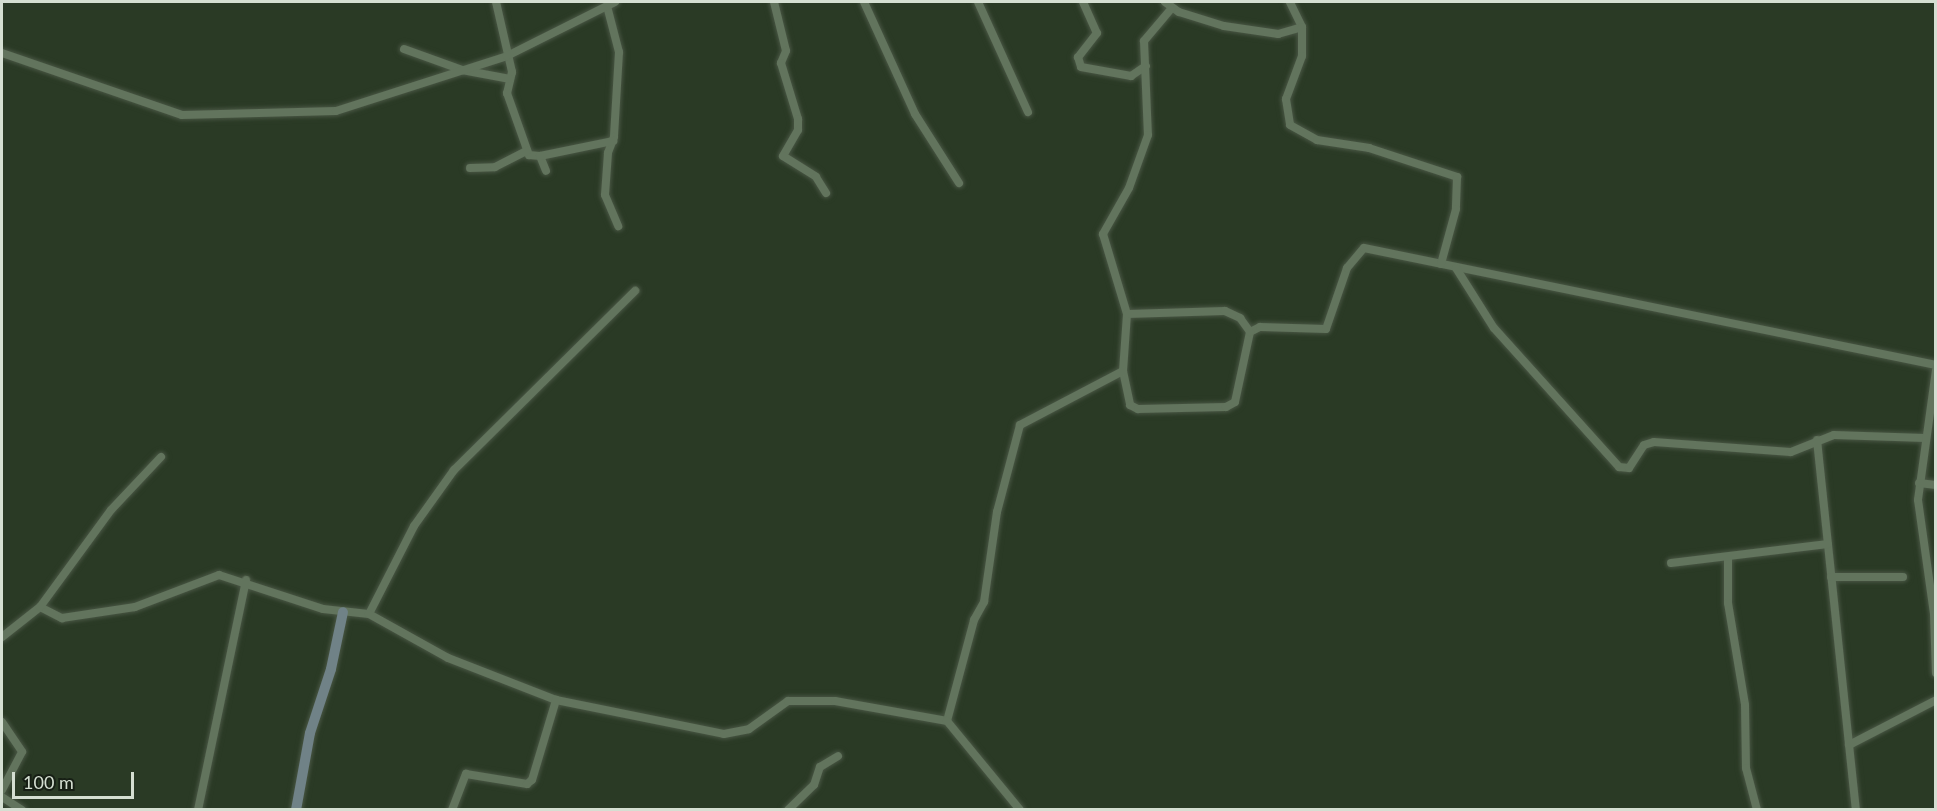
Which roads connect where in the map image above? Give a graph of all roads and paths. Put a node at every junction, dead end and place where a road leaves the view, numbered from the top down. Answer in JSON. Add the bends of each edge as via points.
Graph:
{"nodes":[{"id":1,"x":496,"y":2,"type":"edge"},
{"id":2,"x":774,"y":2,"type":"edge"},
{"id":3,"x":864,"y":2,"type":"edge"},
{"id":4,"x":978,"y":2,"type":"edge"},
{"id":5,"x":1083,"y":2,"type":"edge"},
{"id":6,"x":1165,"y":2,"type":"edge"},
{"id":7,"x":1290,"y":2,"type":"edge"},
{"id":8,"x":611,"y":4,"type":"edge"},
{"id":9,"x":1171,"y":9,"type":"junction"},
{"id":10,"x":1302,"y":27,"type":"junction"},
{"id":11,"x":404,"y":49,"type":"dead end"},
{"id":12,"x":2,"y":53,"type":"edge"},
{"id":13,"x":507,"y":56,"type":"junction"},
{"id":14,"x":1146,"y":66,"type":"junction"},
{"id":15,"x":462,"y":69,"type":"junction"},
{"id":16,"x":510,"y":79,"type":"junction"},
{"id":17,"x":1028,"y":112,"type":"dead end"},
{"id":18,"x":613,"y":141,"type":"junction"},
{"id":19,"x":527,"y":151,"type":"junction"},
{"id":20,"x":540,"y":156,"type":"junction"},
{"id":21,"x":470,"y":168,"type":"dead end"},
{"id":22,"x":546,"y":171,"type":"dead end"},
{"id":23,"x":959,"y":183,"type":"dead end"},
{"id":24,"x":826,"y":193,"type":"dead end"},
{"id":25,"x":618,"y":226,"type":"dead end"},
{"id":26,"x":1441,"y":264,"type":"junction"},
{"id":27,"x":1456,"y":268,"type":"junction"},
{"id":28,"x":635,"y":291,"type":"dead end"},
{"id":29,"x":1127,"y":314,"type":"junction"},
{"id":30,"x":1250,"y":332,"type":"junction"},
{"id":31,"x":1935,"y":365,"type":"edge"},
{"id":32,"x":1935,"y":370,"type":"edge"},
{"id":33,"x":1123,"y":372,"type":"junction"},
{"id":34,"x":1925,"y":438,"type":"junction"},
{"id":35,"x":1817,"y":440,"type":"junction"},
{"id":36,"x":160,"y":457,"type":"dead end"},
{"id":37,"x":1919,"y":483,"type":"junction"},
{"id":38,"x":1935,"y":485,"type":"edge"},
{"id":39,"x":1828,"y":544,"type":"junction"},
{"id":40,"x":1728,"y":558,"type":"junction"},
{"id":41,"x":1671,"y":563,"type":"dead end"},
{"id":42,"x":1831,"y":577,"type":"junction"},
{"id":43,"x":1903,"y":577,"type":"dead end"},
{"id":44,"x":246,"y":580,"type":"junction"},
{"id":45,"x":40,"y":607,"type":"junction"},
{"id":46,"x":343,"y":612,"type":"junction"},
{"id":47,"x":369,"y":614,"type":"junction"},
{"id":48,"x":2,"y":637,"type":"edge"},
{"id":49,"x":1935,"y":674,"type":"edge"},
{"id":50,"x":556,"y":700,"type":"junction"},
{"id":51,"x":1935,"y":700,"type":"edge"},
{"id":52,"x":947,"y":721,"type":"junction"},
{"id":53,"x":2,"y":722,"type":"edge"},
{"id":54,"x":1849,"y":745,"type":"junction"},
{"id":55,"x":838,"y":756,"type":"dead end"},
{"id":56,"x":2,"y":790,"type":"edge"},
{"id":57,"x":2,"y":797,"type":"edge"},
{"id":58,"x":22,"y":810,"type":"edge"},
{"id":59,"x":198,"y":810,"type":"edge"},
{"id":60,"x":296,"y":810,"type":"edge"},
{"id":61,"x":452,"y":810,"type":"edge"},
{"id":62,"x":789,"y":810,"type":"edge"},
{"id":63,"x":1020,"y":810,"type":"edge"},
{"id":64,"x":1757,"y":810,"type":"edge"},
{"id":65,"x":1856,"y":810,"type":"edge"}],
"edges":[{"from":1,"to":13,"type":"street"},
{"from":2,"to":24,"type":"street","via":[[786,51],[781,63],[798,119],[798,130],[783,156],[816,177]]},
{"from":3,"to":23,"type":"street","via":[[915,114]]},
{"from":4,"to":17,"type":"street"},
{"from":5,"to":14,"type":"street","via":[[1097,33],[1078,57],[1081,67],[1131,76]]},
{"from":6,"to":9,"type":"street"},
{"from":7,"to":10,"type":"street"},
{"from":8,"to":13,"type":"street"},
{"from":8,"to":18,"type":"street","via":[[619,52]]},
{"from":9,"to":10,"type":"street","via":[[1224,26],[1278,34]]},
{"from":9,"to":14,"type":"street","via":[[1149,30]]},
{"from":10,"to":26,"type":"street","via":[[1302,56],[1286,99],[1290,125],[1317,140],[1369,148],[1457,177],[1456,209]]},
{"from":11,"to":15,"type":"street"},
{"from":12,"to":15,"type":"street","via":[[182,115],[336,111]]},
{"from":13,"to":15,"type":"street"},
{"from":13,"to":16,"type":"street"},
{"from":14,"to":29,"type":"street","via":[[1148,135],[1129,188],[1103,234]]},
{"from":15,"to":16,"type":"street"},
{"from":16,"to":19,"type":"street","via":[[507,93]]},
{"from":18,"to":20,"type":"street"},
{"from":18,"to":25,"type":"street","via":[[605,195]]},
{"from":19,"to":20,"type":"street"},
{"from":19,"to":21,"type":"street","via":[[495,167]]},
{"from":20,"to":22,"type":"street"},
{"from":26,"to":27,"type":"street"},
{"from":26,"to":30,"type":"street","via":[[1364,248],[1347,268],[1326,329],[1260,327]]},
{"from":27,"to":31,"type":"street"},
{"from":27,"to":35,"type":"street","via":[[1494,328],[1619,467],[1629,468],[1644,445],[1654,442],[1791,452]]},
{"from":28,"to":47,"type":"street","via":[[454,470],[414,526]]},
{"from":29,"to":30,"type":"street","via":[[1225,311],[1240,318]]},
{"from":29,"to":33,"type":"street"},
{"from":30,"to":33,"type":"street","via":[[1244,342],[1239,398],[1226,407],[1138,409],[1130,405]]},
{"from":32,"to":34,"type":"street"},
{"from":33,"to":52,"type":"street","via":[[1020,425],[997,512],[984,602],[974,620]]},
{"from":34,"to":35,"type":"street","via":[[1880,433],[1834,435]]},
{"from":34,"to":37,"type":"street"},
{"from":35,"to":39,"type":"street"},
{"from":36,"to":45,"type":"street","via":[[111,510]]},
{"from":37,"to":38,"type":"street"},
{"from":37,"to":49,"type":"street"},
{"from":39,"to":40,"type":"street"},
{"from":39,"to":42,"type":"street"},
{"from":40,"to":41,"type":"street"},
{"from":40,"to":64,"type":"street","via":[[1728,603],[1745,705],[1746,768]]},
{"from":42,"to":43,"type":"street"},
{"from":42,"to":54,"type":"street"},
{"from":44,"to":45,"type":"street","via":[[219,575],[135,607],[62,618]]},
{"from":44,"to":46,"type":"street"},
{"from":44,"to":59,"type":"street"},
{"from":45,"to":48,"type":"street"},
{"from":46,"to":47,"type":"street"},
{"from":46,"to":60,"type":"street","via":[[331,669],[310,733]]},
{"from":47,"to":50,"type":"street","via":[[448,658]]},
{"from":50,"to":52,"type":"street","via":[[724,734],[749,729],[788,701],[835,701]]},
{"from":50,"to":61,"type":"street","via":[[532,780],[527,784],[466,774]]},
{"from":51,"to":54,"type":"street"},
{"from":52,"to":63,"type":"street"},
{"from":53,"to":56,"type":"street","via":[[22,752]]},
{"from":54,"to":65,"type":"street"},
{"from":55,"to":62,"type":"street","via":[[820,767],[814,784]]},
{"from":57,"to":58,"type":"street"}]}
